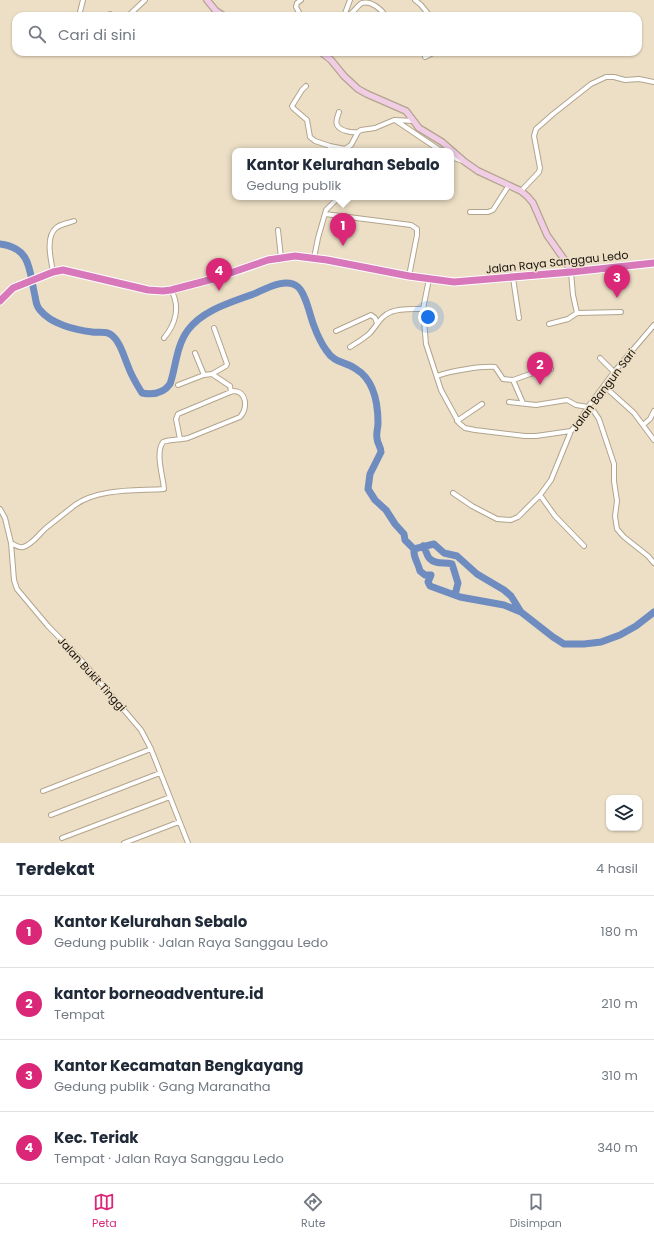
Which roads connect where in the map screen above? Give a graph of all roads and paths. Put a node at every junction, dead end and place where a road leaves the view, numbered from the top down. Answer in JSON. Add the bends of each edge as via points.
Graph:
{"nodes":[{"id":1,"x":83,"y":0,"type":"edge"},
{"id":2,"x":144,"y":0,"type":"edge"},
{"id":3,"x":207,"y":0,"type":"edge"},
{"id":4,"x":301,"y":0,"type":"edge"},
{"id":5,"x":350,"y":0,"type":"edge"},
{"id":6,"x":415,"y":0,"type":"edge"},
{"id":7,"x":422,"y":0,"type":"edge"},
{"id":8,"x":421,"y":5,"type":"junction"},
{"id":9,"x":80,"y":12,"type":"edge"},
{"id":10,"x":132,"y":12,"type":"edge"},
{"id":11,"x":218,"y":12,"type":"edge"},
{"id":12,"x":299,"y":12,"type":"edge"},
{"id":13,"x":346,"y":12,"type":"edge"},
{"id":14,"x":352,"y":12,"type":"edge"},
{"id":15,"x":382,"y":12,"type":"edge"},
{"id":16,"x":427,"y":12,"type":"edge"},
{"id":17,"x":326,"y":56,"type":"edge"},
{"id":18,"x":654,"y":82,"type":"edge"},
{"id":19,"x":306,"y":86,"type":"dead end"},
{"id":20,"x":339,"y":112,"type":"dead end"},
{"id":21,"x":394,"y":120,"type":"junction"},
{"id":22,"x":414,"y":121,"type":"junction"},
{"id":23,"x":358,"y":132,"type":"junction"},
{"id":24,"x":330,"y":146,"type":"joint"},
{"id":25,"x":340,"y":148,"type":"edge"},
{"id":26,"x":346,"y":148,"type":"edge"},
{"id":27,"x":436,"y":148,"type":"edge"},
{"id":28,"x":449,"y":148,"type":"edge"},
{"id":29,"x":454,"y":152,"type":"edge"},
{"id":30,"x":454,"y":158,"type":"edge"},
{"id":31,"x":465,"y":162,"type":"junction"},
{"id":32,"x":509,"y":185,"type":"junction"},
{"id":33,"x":521,"y":191,"type":"junction"},
{"id":34,"x":336,"y":200,"type":"edge"},
{"id":35,"x":470,"y":212,"type":"dead end"},
{"id":36,"x":325,"y":214,"type":"junction"},
{"id":37,"x":74,"y":221,"type":"dead end"},
{"id":38,"x":278,"y":230,"type":"dead end"},
{"id":39,"x":281,"y":258,"type":"junction"},
{"id":40,"x":314,"y":258,"type":"junction"},
{"id":41,"x":654,"y":263,"type":"edge"},
{"id":42,"x":53,"y":272,"type":"junction"},
{"id":43,"x":571,"y":272,"type":"junction"},
{"id":44,"x":409,"y":276,"type":"junction"},
{"id":45,"x":513,"y":278,"type":"junction"},
{"id":46,"x":429,"y":279,"type":"junction"},
{"id":47,"x":171,"y":290,"type":"junction"},
{"id":48,"x":0,"y":301,"type":"edge"},
{"id":49,"x":423,"y":309,"type":"junction"},
{"id":50,"x":620,"y":312,"type":"dead end"},
{"id":51,"x":577,"y":313,"type":"junction"},
{"id":52,"x":519,"y":318,"type":"dead end"},
{"id":53,"x":377,"y":323,"type":"junction"},
{"id":54,"x":548,"y":324,"type":"dead end"},
{"id":55,"x":654,"y":325,"type":"edge"},
{"id":56,"x":214,"y":328,"type":"dead end"},
{"id":57,"x":336,"y":331,"type":"dead end"},
{"id":58,"x":164,"y":338,"type":"dead end"},
{"id":59,"x":350,"y":347,"type":"dead end"},
{"id":60,"x":196,"y":353,"type":"dead end"},
{"id":61,"x":600,"y":358,"type":"dead end"},
{"id":62,"x":551,"y":369,"type":"dead end"},
{"id":63,"x":614,"y":372,"type":"junction"},
{"id":64,"x":212,"y":374,"type":"junction"},
{"id":65,"x":204,"y":375,"type":"junction"},
{"id":66,"x":437,"y":376,"type":"junction"},
{"id":67,"x":513,"y":380,"type":"junction"},
{"id":68,"x":178,"y":385,"type":"dead end"},
{"id":69,"x":604,"y":386,"type":"junction"},
{"id":70,"x":231,"y":392,"type":"junction"},
{"id":71,"x":509,"y":402,"type":"dead end"},
{"id":72,"x":523,"y":403,"type":"junction"},
{"id":73,"x":482,"y":404,"type":"dead end"},
{"id":74,"x":581,"y":406,"type":"junction"},
{"id":75,"x":588,"y":407,"type":"junction"},
{"id":76,"x":654,"y":411,"type":"edge"},
{"id":77,"x":584,"y":414,"type":"junction"},
{"id":78,"x":652,"y":419,"type":"edge"},
{"id":79,"x":457,"y":421,"type":"junction"},
{"id":80,"x":643,"y":425,"type":"junction"},
{"id":81,"x":571,"y":431,"type":"junction"},
{"id":82,"x":648,"y":432,"type":"junction"},
{"id":83,"x":654,"y":434,"type":"edge"},
{"id":84,"x":180,"y":439,"type":"junction"},
{"id":85,"x":654,"y":440,"type":"edge"},
{"id":86,"x":454,"y":493,"type":"dead end"},
{"id":87,"x":540,"y":495,"type":"junction"},
{"id":88,"x":0,"y":509,"type":"edge"},
{"id":89,"x":11,"y":543,"type":"junction"},
{"id":90,"x":584,"y":546,"type":"dead end"},
{"id":91,"x":654,"y":563,"type":"edge"},
{"id":92,"x":151,"y":749,"type":"junction"},
{"id":93,"x":160,"y":773,"type":"junction"},
{"id":94,"x":43,"y":791,"type":"dead end"},
{"id":95,"x":170,"y":797,"type":"junction"},
{"id":96,"x":51,"y":815,"type":"dead end"},
{"id":97,"x":179,"y":822,"type":"junction"},
{"id":98,"x":62,"y":838,"type":"dead end"},
{"id":99,"x":124,"y":843,"type":"edge"},
{"id":100,"x":188,"y":843,"type":"edge"}],
"edges":[{"from":1,"to":9,"type":"street"},
{"from":2,"to":10,"type":"street"},
{"from":3,"to":11,"type":"main road"},
{"from":4,"to":12,"type":"street","via":[[296,7]]},
{"from":5,"to":13,"type":"street"},
{"from":6,"to":8,"type":"street"},
{"from":7,"to":8,"type":"street"},
{"from":8,"to":16,"type":"street"},
{"from":14,"to":15,"type":"street","via":[[367,2]]},
{"from":17,"to":22,"type":"main road","via":[[358,89],[406,111]]},
{"from":18,"to":33,"type":"street","via":[[606,77],[591,84],[553,114],[535,131],[540,168]]},
{"from":19,"to":24,"type":"street","via":[[292,107],[307,120],[311,138]]},
{"from":20,"to":23,"type":"street","via":[[336,122],[338,126],[350,133]]},
{"from":21,"to":22,"type":"street"},
{"from":21,"to":23,"type":"street"},
{"from":21,"to":27,"type":"street"},
{"from":22,"to":28,"type":"main road"},
{"from":23,"to":26,"type":"street"},
{"from":24,"to":25,"type":"street"},
{"from":29,"to":31,"type":"main road"},
{"from":30,"to":31,"type":"street"},
{"from":31,"to":32,"type":"main road"},
{"from":32,"to":33,"type":"main road"},
{"from":32,"to":35,"type":"street","via":[[493,210]]},
{"from":33,"to":43,"type":"main road","via":[[533,203],[547,235]]},
{"from":34,"to":36,"type":"street","via":[[327,208]]},
{"from":36,"to":40,"type":"street"},
{"from":36,"to":44,"type":"street","via":[[414,226],[418,235]]},
{"from":37,"to":42,"type":"street","via":[[57,227],[51,236]]},
{"from":38,"to":39,"type":"street"},
{"from":39,"to":40,"type":"highway","name":"Jalan Raya Sanggau Ledo"},
{"from":39,"to":47,"type":"highway","name":"Jalan Raya Sanggau Ledo"},
{"from":40,"to":44,"type":"highway","name":"Jalan Raya Sanggau Ledo"},
{"from":41,"to":43,"type":"highway","name":"Jalan Raya Sanggau Ledo"},
{"from":42,"to":47,"type":"highway","name":"Jalan Raya Sanggau Ledo","via":[[66,270],[148,290]]},
{"from":42,"to":48,"type":"highway","name":"Jalan Raya Sanggau Ledo","via":[[9,291]]},
{"from":43,"to":45,"type":"highway","name":"Jalan Raya Sanggau Ledo"},
{"from":43,"to":51,"type":"street"},
{"from":44,"to":46,"type":"highway","name":"Jalan Raya Sanggau Ledo"},
{"from":45,"to":46,"type":"highway","name":"Jalan Raya Sanggau Ledo","via":[[457,282]]},
{"from":45,"to":52,"type":"street"},
{"from":46,"to":49,"type":"street"},
{"from":47,"to":58,"type":"street","via":[[176,313],[172,329]]},
{"from":49,"to":53,"type":"street","via":[[392,311]]},
{"from":49,"to":66,"type":"street","via":[[426,344]]},
{"from":50,"to":51,"type":"street"},
{"from":51,"to":54,"type":"street","via":[[568,319]]},
{"from":53,"to":57,"type":"street","via":[[371,315]]},
{"from":53,"to":59,"type":"street","via":[[365,338]]},
{"from":55,"to":63,"type":"street","name":"Jalan Bangun Sari"},
{"from":56,"to":64,"type":"street","via":[[227,364]]},
{"from":60,"to":65,"type":"street"},
{"from":61,"to":63,"type":"street"},
{"from":62,"to":67,"type":"street"},
{"from":63,"to":69,"type":"street","name":"Jalan Bangun Sari"},
{"from":64,"to":65,"type":"street"},
{"from":64,"to":70,"type":"street","via":[[230,386]]},
{"from":65,"to":68,"type":"street"},
{"from":66,"to":67,"type":"street","via":[[494,367],[503,379]]},
{"from":66,"to":79,"type":"street","via":[[441,390]]},
{"from":67,"to":72,"type":"street"},
{"from":69,"to":75,"type":"street","name":"Jalan Bangun Sari"},
{"from":69,"to":80,"type":"street","via":[[634,413]]},
{"from":70,"to":84,"type":"street","via":[[178,414],[176,419]]},
{"from":70,"to":84,"type":"street","via":[[238,392],[244,396],[245,405],[241,416]]},
{"from":71,"to":72,"type":"street"},
{"from":72,"to":74,"type":"street","via":[[537,405],[568,400]]},
{"from":73,"to":79,"type":"street"},
{"from":74,"to":75,"type":"street"},
{"from":74,"to":77,"type":"street"},
{"from":75,"to":77,"type":"street","name":"Jalan Bangun Sari"},
{"from":75,"to":91,"type":"street","via":[[599,418],[613,459],[617,529]]},
{"from":76,"to":78,"type":"street"},
{"from":77,"to":81,"type":"street","name":"Jalan Bangun Sari"},
{"from":78,"to":80,"type":"street"},
{"from":79,"to":81,"type":"street","via":[[469,429],[525,436]]},
{"from":80,"to":82,"type":"street"},
{"from":81,"to":87,"type":"street","name":"Jalan Bangun Sari","via":[[552,480]]},
{"from":82,"to":83,"type":"street"},
{"from":82,"to":85,"type":"street"},
{"from":84,"to":89,"type":"street","via":[[165,441],[160,446],[164,489],[88,497],[24,546]]},
{"from":86,"to":87,"type":"street","name":"Jalan Bangun Sari","via":[[472,506],[501,520],[515,519]]},
{"from":87,"to":90,"type":"street"},
{"from":88,"to":89,"type":"street","name":"Jalan Bukit Tinggi"},
{"from":89,"to":92,"type":"street","name":"Jalan Bukit Tinggi","via":[[17,589],[134,720]]},
{"from":92,"to":93,"type":"street","name":"Jalan Bukit Tinggi"},
{"from":92,"to":94,"type":"street"},
{"from":93,"to":95,"type":"street","name":"Jalan Bukit Tinggi"},
{"from":93,"to":96,"type":"street"},
{"from":95,"to":97,"type":"street","name":"Jalan Bukit Tinggi"},
{"from":95,"to":98,"type":"street"},
{"from":97,"to":99,"type":"street"},
{"from":97,"to":100,"type":"street","name":"Jalan Bukit Tinggi"}]}
